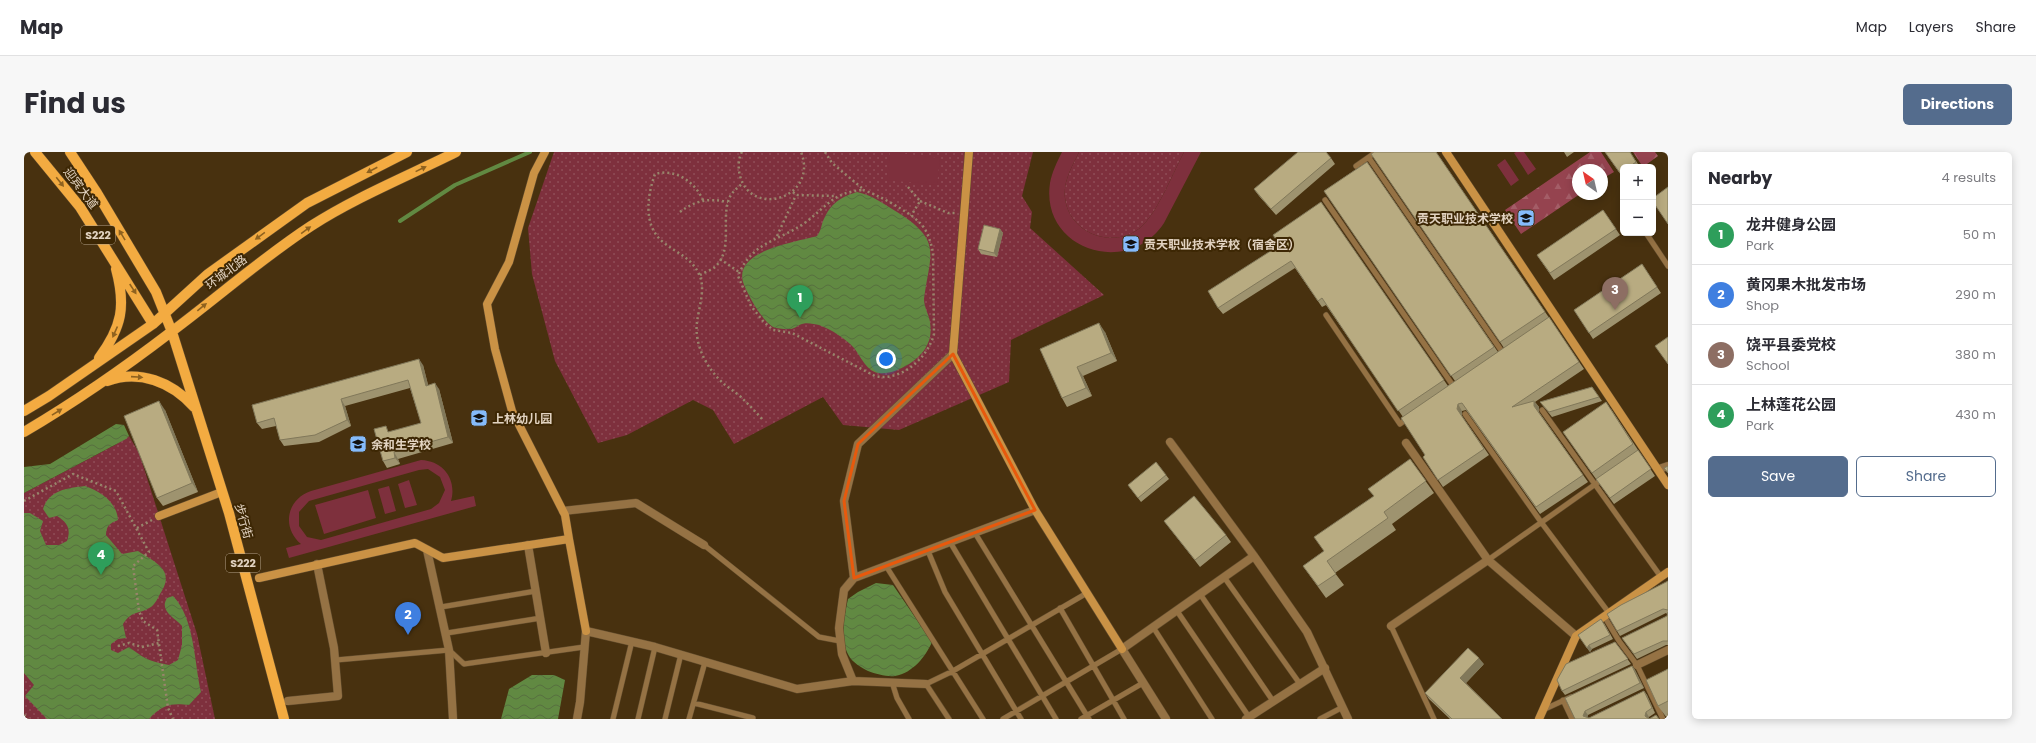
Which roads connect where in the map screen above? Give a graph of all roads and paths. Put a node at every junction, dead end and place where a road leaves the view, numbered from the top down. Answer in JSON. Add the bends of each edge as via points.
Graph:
{"nodes":[{"id":1,"x":35,"y":152,"type":"edge"},
{"id":2,"x":70,"y":152,"type":"edge"},
{"id":3,"x":407,"y":152,"type":"edge"},
{"id":4,"x":456,"y":152,"type":"edge"},
{"id":5,"x":545,"y":152,"type":"edge"},
{"id":6,"x":742,"y":152,"type":"edge"},
{"id":7,"x":800,"y":152,"type":"edge"},
{"id":8,"x":825,"y":152,"type":"edge"},
{"id":9,"x":969,"y":152,"type":"edge"},
{"id":10,"x":1376,"y":152,"type":"edge"},
{"id":11,"x":1446,"y":152,"type":"edge"},
{"id":12,"x":1369,"y":158,"type":"junction"},
{"id":13,"x":1356,"y":166,"type":"dead end"},
{"id":14,"x":743,"y":183,"type":"junction"},
{"id":15,"x":908,"y":187,"type":"dead end"},
{"id":16,"x":863,"y":190,"type":"junction"},
{"id":17,"x":793,"y":192,"type":"junction"},
{"id":18,"x":796,"y":195,"type":"junction"},
{"id":19,"x":836,"y":196,"type":"junction"},
{"id":20,"x":704,"y":200,"type":"junction"},
{"id":21,"x":1325,"y":200,"type":"edge"},
{"id":22,"x":920,"y":201,"type":"junction"},
{"id":23,"x":728,"y":202,"type":"junction"},
{"id":24,"x":680,"y":212,"type":"dead end"},
{"id":25,"x":963,"y":214,"type":"junction"},
{"id":26,"x":911,"y":216,"type":"junction"},
{"id":27,"x":1648,"y":236,"type":"edge"},
{"id":28,"x":777,"y":237,"type":"junction"},
{"id":29,"x":110,"y":254,"type":"junction"},
{"id":30,"x":720,"y":259,"type":"junction"},
{"id":31,"x":1668,"y":266,"type":"edge"},
{"id":32,"x":739,"y":272,"type":"junction"},
{"id":33,"x":700,"y":275,"type":"junction"},
{"id":34,"x":1326,"y":315,"type":"edge"},
{"id":35,"x":153,"y":324,"type":"junction"},
{"id":36,"x":172,"y":332,"type":"junction"},
{"id":37,"x":1509,"y":349,"type":"edge"},
{"id":38,"x":1503,"y":353,"type":"junction"},
{"id":39,"x":953,"y":354,"type":"junction"},
{"id":40,"x":1497,"y":357,"type":"edge"},
{"id":41,"x":88,"y":369,"type":"junction"},
{"id":42,"x":1460,"y":382,"type":"edge"},
{"id":43,"x":99,"y":383,"type":"junction"},
{"id":44,"x":1454,"y":387,"type":"junction"},
{"id":45,"x":1448,"y":391,"type":"edge"},
{"id":46,"x":196,"y":409,"type":"junction"},
{"id":47,"x":1542,"y":410,"type":"edge"},
{"id":48,"x":24,"y":411,"type":"edge"},
{"id":49,"x":1466,"y":414,"type":"edge"},
{"id":50,"x":1412,"y":415,"type":"edge"},
{"id":51,"x":762,"y":419,"type":"dead end"},
{"id":52,"x":24,"y":432,"type":"edge"},
{"id":53,"x":1170,"y":442,"type":"dead end"},
{"id":54,"x":1406,"y":443,"type":"dead end"},
{"id":55,"x":1668,"y":466,"type":"edge"},
{"id":56,"x":1660,"y":469,"type":"junction"},
{"id":57,"x":1601,"y":480,"type":"edge"},
{"id":58,"x":1595,"y":484,"type":"junction"},
{"id":59,"x":1668,"y":485,"type":"edge"},
{"id":60,"x":219,"y":493,"type":"dead end"},
{"id":61,"x":24,"y":501,"type":"edge"},
{"id":62,"x":1035,"y":510,"type":"junction"},
{"id":63,"x":563,"y":511,"type":"junction"},
{"id":64,"x":159,"y":516,"type":"joint"},
{"id":65,"x":1541,"y":522,"type":"junction"},
{"id":66,"x":137,"y":528,"type":"junction"},
{"id":67,"x":975,"y":533,"type":"junction"},
{"id":68,"x":569,"y":539,"type":"junction"},
{"id":69,"x":950,"y":542,"type":"junction"},
{"id":70,"x":528,"y":545,"type":"junction"},
{"id":71,"x":704,"y":545,"type":"joint"},
{"id":72,"x":427,"y":550,"type":"junction"},
{"id":73,"x":928,"y":550,"type":"junction"},
{"id":74,"x":1254,"y":556,"type":"junction"},
{"id":75,"x":1488,"y":560,"type":"junction"},
{"id":76,"x":317,"y":564,"type":"junction"},
{"id":77,"x":886,"y":566,"type":"junction"},
{"id":78,"x":1665,"y":574,"type":"edge"},
{"id":79,"x":1224,"y":577,"type":"junction"},
{"id":80,"x":259,"y":578,"type":"dead end"},
{"id":81,"x":854,"y":578,"type":"junction"},
{"id":82,"x":536,"y":591,"type":"junction"},
{"id":83,"x":1087,"y":593,"type":"junction"},
{"id":84,"x":1200,"y":594,"type":"junction"},
{"id":85,"x":441,"y":607,"type":"junction"},
{"id":86,"x":1060,"y":608,"type":"junction"},
{"id":87,"x":1177,"y":611,"type":"junction"},
{"id":88,"x":1607,"y":615,"type":"junction"},
{"id":89,"x":541,"y":618,"type":"junction"},
{"id":90,"x":1031,"y":624,"type":"junction"},
{"id":91,"x":1391,"y":626,"type":"joint"},
{"id":92,"x":1153,"y":627,"type":"junction"},
{"id":93,"x":586,"y":631,"type":"junction"},
{"id":94,"x":447,"y":633,"type":"junction"},
{"id":95,"x":1576,"y":636,"type":"junction"},
{"id":96,"x":1626,"y":637,"type":"edge"},
{"id":97,"x":1008,"y":638,"type":"junction"},
{"id":98,"x":632,"y":641,"type":"junction"},
{"id":99,"x":840,"y":641,"type":"junction"},
{"id":100,"x":1619,"y":641,"type":"junction"},
{"id":101,"x":159,"y":643,"type":"junction"},
{"id":102,"x":1612,"y":644,"type":"edge"},
{"id":103,"x":118,"y":646,"type":"dead end"},
{"id":104,"x":655,"y":646,"type":"junction"},
{"id":105,"x":584,"y":647,"type":"junction"},
{"id":106,"x":1122,"y":649,"type":"junction"},
{"id":107,"x":449,"y":650,"type":"junction"},
{"id":108,"x":1668,"y":650,"type":"edge"},
{"id":109,"x":546,"y":653,"type":"junction"},
{"id":110,"x":681,"y":654,"type":"junction"},
{"id":111,"x":981,"y":654,"type":"junction"},
{"id":112,"x":336,"y":660,"type":"junction"},
{"id":113,"x":705,"y":662,"type":"junction"},
{"id":114,"x":1093,"y":666,"type":"junction"},
{"id":115,"x":1633,"y":666,"type":"junction"},
{"id":116,"x":1325,"y":668,"type":"junction"},
{"id":117,"x":953,"y":671,"type":"junction"},
{"id":118,"x":853,"y":681,"type":"junction"},
{"id":119,"x":892,"y":682,"type":"junction"},
{"id":120,"x":1066,"y":682,"type":"junction"},
{"id":121,"x":1143,"y":683,"type":"junction"},
{"id":122,"x":926,"y":684,"type":"junction"},
{"id":123,"x":1300,"y":684,"type":"junction"},
{"id":124,"x":1648,"y":690,"type":"junction"},
{"id":125,"x":1642,"y":693,"type":"edge"},
{"id":126,"x":1576,"y":694,"type":"edge"},
{"id":127,"x":1042,"y":696,"type":"junction"},
{"id":128,"x":1113,"y":700,"type":"junction"},
{"id":129,"x":1563,"y":700,"type":"junction"},
{"id":130,"x":288,"y":701,"type":"dead end"},
{"id":131,"x":1273,"y":701,"type":"junction"},
{"id":132,"x":694,"y":703,"type":"junction"},
{"id":133,"x":1343,"y":707,"type":"junction"},
{"id":134,"x":1544,"y":709,"type":"junction"},
{"id":135,"x":1016,"y":711,"type":"junction"},
{"id":136,"x":24,"y":715,"type":"edge"},
{"id":137,"x":1088,"y":717,"type":"edge"},
{"id":138,"x":1660,"y":717,"type":"edge"},
{"id":139,"x":753,"y":718,"type":"dead end"},
{"id":140,"x":1248,"y":718,"type":"edge"},
{"id":141,"x":28,"y":719,"type":"edge"},
{"id":142,"x":173,"y":719,"type":"edge"},
{"id":143,"x":284,"y":719,"type":"edge"},
{"id":144,"x":453,"y":719,"type":"edge"},
{"id":145,"x":577,"y":719,"type":"edge"},
{"id":146,"x":613,"y":719,"type":"edge"},
{"id":147,"x":638,"y":719,"type":"edge"},
{"id":148,"x":665,"y":719,"type":"edge"},
{"id":149,"x":689,"y":719,"type":"edge"},
{"id":150,"x":909,"y":719,"type":"edge"},
{"id":151,"x":949,"y":719,"type":"edge"},
{"id":152,"x":983,"y":719,"type":"edge"},
{"id":153,"x":1003,"y":719,"type":"edge"},
{"id":154,"x":1021,"y":719,"type":"edge"},
{"id":155,"x":1056,"y":719,"type":"edge"},
{"id":156,"x":1080,"y":719,"type":"edge"},
{"id":157,"x":1124,"y":719,"type":"edge"},
{"id":158,"x":1166,"y":719,"type":"edge"},
{"id":159,"x":1212,"y":719,"type":"edge"},
{"id":160,"x":1320,"y":719,"type":"edge"},
{"id":161,"x":1348,"y":719,"type":"edge"},
{"id":162,"x":1434,"y":719,"type":"edge"},
{"id":163,"x":1540,"y":719,"type":"edge"},
{"id":164,"x":1572,"y":719,"type":"edge"}],
"edges":[{"from":1,"to":29,"type":"main road","name":"迎宾大道","number":"S222","one_way":true,"via":[[80,207]]},
{"from":36,"to":2,"type":"main road","name":"迎宾大道","number":"S222","one_way":true,"via":[[156,292]]},
{"from":3,"to":35,"type":"main road","name":"环城北路","one_way":true,"via":[[307,203],[208,274]]},
{"from":36,"to":4,"type":"main road","name":"环城北路","one_way":true,"via":[[216,296],[312,226],[358,200]]},
{"from":5,"to":63,"type":"street","via":[[534,173],[509,262],[487,304],[494,349],[512,411]]},
{"from":6,"to":14,"type":"path","via":[[738,163]]},
{"from":7,"to":17,"type":"path","via":[[804,167],[803,176]]},
{"from":8,"to":16,"type":"path","via":[[832,163]]},
{"from":9,"to":25,"type":"street"},
{"from":10,"to":12,"type":"lane"},
{"from":11,"to":56,"type":"street","via":[[1642,452]]},
{"from":12,"to":13,"type":"lane"},
{"from":12,"to":38,"type":"lane"},
{"from":14,"to":17,"type":"path","via":[[752,193],[768,199],[777,199]]},
{"from":14,"to":23,"type":"path"},
{"from":15,"to":22,"type":"path"},
{"from":16,"to":19,"type":"path","via":[[849,191]]},
{"from":16,"to":26,"type":"path","via":[[874,193]]},
{"from":17,"to":18,"type":"path"},
{"from":18,"to":19,"type":"path"},
{"from":18,"to":28,"type":"path"},
{"from":19,"to":28,"type":"path","via":[[805,222]]},
{"from":20,"to":23,"type":"path"},
{"from":20,"to":24,"type":"path"},
{"from":20,"to":33,"type":"path","via":[[695,185],[684,178],[673,174],[655,174],[648,219],[657,236],[686,256]]},
{"from":21,"to":44,"type":"lane"},
{"from":22,"to":25,"type":"path","via":[[948,213]]},
{"from":22,"to":26,"type":"path"},
{"from":23,"to":30,"type":"path","via":[[725,244]]},
{"from":25,"to":39,"type":"street"},
{"from":26,"to":32,"type":"path","via":[[920,222],[925,230],[933,253],[934,334],[929,348],[918,361],[896,375],[883,378],[875,376],[792,333],[773,330],[751,306],[741,285]]},
{"from":27,"to":31,"type":"lane"},
{"from":28,"to":32,"type":"path","via":[[756,250]]},
{"from":29,"to":35,"type":"main road","name":"迎宾大道","number":"S222","one_way":true},
{"from":29,"to":41,"type":"main road","one_way":true,"via":[[121,285],[121,316],[108,345]]},
{"from":30,"to":32,"type":"path"},
{"from":30,"to":33,"type":"path","via":[[716,266]]},
{"from":33,"to":51,"type":"path","via":[[702,300],[697,333],[702,355],[724,383]]},
{"from":34,"to":50,"type":"lane","via":[[1400,424]]},
{"from":35,"to":41,"type":"main road","name":"环城北路"},
{"from":36,"to":43,"type":"main road","name":"环城北路"},
{"from":36,"to":46,"type":"main road","name":"步行街","number":"S222"},
{"from":37,"to":38,"type":"lane"},
{"from":38,"to":40,"type":"lane"},
{"from":39,"to":62,"type":"street"},
{"from":39,"to":81,"type":"street","via":[[858,444],[844,501]]},
{"from":41,"to":48,"type":"main road","name":"环城北路"},
{"from":42,"to":44,"type":"lane"},
{"from":43,"to":46,"type":"main road","one_way":true,"via":[[124,376],[152,379],[177,390]]},
{"from":52,"to":43,"type":"main road","name":"环城北路","one_way":true,"via":[[60,411]]},
{"from":44,"to":45,"type":"lane"},
{"from":46,"to":143,"type":"main road","name":"步行街","number":"S222","via":[[229,513]]},
{"from":47,"to":58,"type":"lane"},
{"from":49,"to":65,"type":"lane"},
{"from":53,"to":74,"type":"street"},
{"from":54,"to":75,"type":"street"},
{"from":55,"to":56,"type":"street"},
{"from":56,"to":59,"type":"street"},
{"from":57,"to":58,"type":"lane"},
{"from":58,"to":65,"type":"lane"},
{"from":58,"to":78,"type":"lane"},
{"from":60,"to":64,"type":"street"},
{"from":61,"to":66,"type":"path","via":[[73,474],[116,491]]},
{"from":62,"to":67,"type":"street"},
{"from":62,"to":83,"type":"street"},
{"from":63,"to":68,"type":"street"},
{"from":63,"to":71,"type":"street","via":[[636,503]]},
{"from":64,"to":66,"type":"path"},
{"from":65,"to":75,"type":"lane"},
{"from":65,"to":88,"type":"lane"},
{"from":66,"to":101,"type":"path","via":[[149,552],[133,566],[139,611],[143,621],[157,630]]},
{"from":67,"to":69,"type":"street"},
{"from":67,"to":90,"type":"lane"},
{"from":68,"to":70,"type":"street"},
{"from":68,"to":93,"type":"street"},
{"from":69,"to":73,"type":"street"},
{"from":69,"to":97,"type":"lane"},
{"from":70,"to":72,"type":"street","via":[[443,558]]},
{"from":70,"to":82,"type":"street"},
{"from":71,"to":99,"type":"lane","via":[[820,637]]},
{"from":72,"to":76,"type":"street","via":[[415,543]]},
{"from":72,"to":85,"type":"street"},
{"from":73,"to":77,"type":"street"},
{"from":73,"to":111,"type":"lane","via":[[945,592]]},
{"from":74,"to":79,"type":"street"},
{"from":74,"to":116,"type":"street","via":[[1307,632]]},
{"from":75,"to":91,"type":"street"},
{"from":75,"to":95,"type":"street"},
{"from":76,"to":80,"type":"street"},
{"from":76,"to":112,"type":"street"},
{"from":77,"to":81,"type":"street"},
{"from":77,"to":117,"type":"lane"},
{"from":78,"to":88,"type":"street"},
{"from":79,"to":84,"type":"street"},
{"from":79,"to":123,"type":"lane"},
{"from":81,"to":99,"type":"street","via":[[844,590],[839,628]]},
{"from":82,"to":85,"type":"lane"},
{"from":82,"to":89,"type":"street"},
{"from":83,"to":86,"type":"lane"},
{"from":83,"to":106,"type":"street"},
{"from":84,"to":87,"type":"street"},
{"from":84,"to":131,"type":"lane"},
{"from":85,"to":94,"type":"street"},
{"from":86,"to":90,"type":"lane"},
{"from":86,"to":114,"type":"lane"},
{"from":87,"to":92,"type":"street"},
{"from":87,"to":140,"type":"lane"},
{"from":88,"to":95,"type":"street"},
{"from":88,"to":100,"type":"lane"},
{"from":89,"to":94,"type":"lane"},
{"from":89,"to":109,"type":"street"},
{"from":90,"to":97,"type":"lane"},
{"from":90,"to":120,"type":"lane"},
{"from":91,"to":162,"type":"lane"},
{"from":92,"to":106,"type":"street"},
{"from":92,"to":159,"type":"lane"},
{"from":93,"to":98,"type":"street"},
{"from":93,"to":105,"type":"street"},
{"from":94,"to":107,"type":"street"},
{"from":95,"to":134,"type":"street"},
{"from":96,"to":100,"type":"lane"},
{"from":97,"to":111,"type":"lane"},
{"from":97,"to":127,"type":"lane"},
{"from":98,"to":104,"type":"street"},
{"from":98,"to":146,"type":"lane"},
{"from":99,"to":118,"type":"street","via":[[842,654]]},
{"from":100,"to":102,"type":"lane"},
{"from":100,"to":115,"type":"lane"},
{"from":101,"to":103,"type":"path","via":[[142,647],[129,644]]},
{"from":101,"to":142,"type":"path","via":[[168,708]]},
{"from":104,"to":110,"type":"street"},
{"from":104,"to":147,"type":"lane"},
{"from":105,"to":109,"type":"lane"},
{"from":105,"to":145,"type":"street"},
{"from":106,"to":114,"type":"lane"},
{"from":106,"to":121,"type":"street"},
{"from":107,"to":109,"type":"lane","via":[[464,664]]},
{"from":107,"to":112,"type":"lane"},
{"from":107,"to":144,"type":"street"},
{"from":108,"to":115,"type":"street"},
{"from":110,"to":113,"type":"street"},
{"from":110,"to":148,"type":"lane"},
{"from":111,"to":117,"type":"lane"},
{"from":111,"to":135,"type":"lane"},
{"from":112,"to":130,"type":"street","via":[[338,696]]},
{"from":113,"to":118,"type":"street","via":[[797,689]]},
{"from":113,"to":132,"type":"lane"},
{"from":114,"to":120,"type":"lane"},
{"from":114,"to":128,"type":"lane"},
{"from":115,"to":124,"type":"lane"},
{"from":116,"to":123,"type":"street"},
{"from":116,"to":133,"type":"street"},
{"from":117,"to":122,"type":"lane"},
{"from":117,"to":152,"type":"lane"},
{"from":118,"to":119,"type":"street"},
{"from":119,"to":122,"type":"street"},
{"from":119,"to":150,"type":"lane","via":[[897,698]]},
{"from":120,"to":127,"type":"lane"},
{"from":120,"to":137,"type":"lane"},
{"from":121,"to":128,"type":"lane"},
{"from":121,"to":158,"type":"street"},
{"from":122,"to":151,"type":"lane"},
{"from":123,"to":131,"type":"street"},
{"from":124,"to":125,"type":"lane"},
{"from":124,"to":138,"type":"lane"},
{"from":126,"to":129,"type":"lane"},
{"from":127,"to":135,"type":"lane"},
{"from":127,"to":155,"type":"lane"},
{"from":128,"to":137,"type":"lane"},
{"from":128,"to":157,"type":"lane"},
{"from":129,"to":134,"type":"lane"},
{"from":129,"to":164,"type":"lane"},
{"from":131,"to":140,"type":"street"},
{"from":132,"to":139,"type":"lane"},
{"from":132,"to":149,"type":"lane"},
{"from":133,"to":160,"type":"lane"},
{"from":133,"to":161,"type":"street"},
{"from":134,"to":163,"type":"street"},
{"from":135,"to":153,"type":"lane"},
{"from":135,"to":154,"type":"lane"},
{"from":136,"to":141,"type":"path"},
{"from":137,"to":156,"type":"lane"}]}
